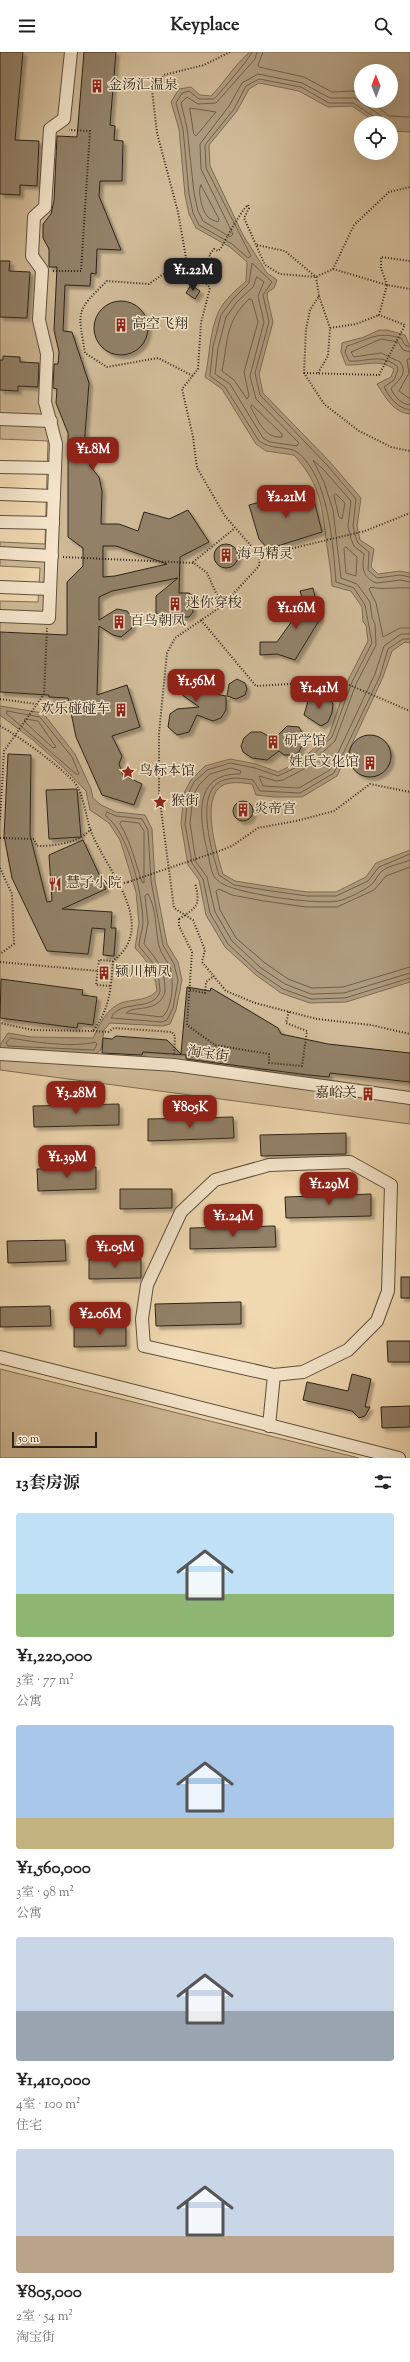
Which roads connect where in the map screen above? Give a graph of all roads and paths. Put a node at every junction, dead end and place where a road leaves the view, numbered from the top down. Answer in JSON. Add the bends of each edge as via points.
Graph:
{"nodes":[{"id":1,"x":71,"y":52,"type":"edge"},
{"id":2,"x":230,"y":52,"type":"edge"},
{"id":3,"x":50,"y":129,"type":"junction"},
{"id":4,"x":410,"y":187,"type":"edge"},
{"id":5,"x":257,"y":245,"type":"junction"},
{"id":6,"x":186,"y":258,"type":"junction"},
{"id":7,"x":410,"y":261,"type":"edge"},
{"id":8,"x":196,"y":269,"type":"junction"},
{"id":9,"x":333,"y":269,"type":"junction"},
{"id":10,"x":42,"y":270,"type":"junction"},
{"id":11,"x":316,"y":277,"type":"junction"},
{"id":12,"x":387,"y":285,"type":"junction"},
{"id":13,"x":410,"y":289,"type":"edge"},
{"id":14,"x":319,"y":296,"type":"junction"},
{"id":15,"x":379,"y":315,"type":"junction"},
{"id":16,"x":330,"y":328,"type":"junction"},
{"id":17,"x":304,"y":372,"type":"junction"},
{"id":18,"x":318,"y":373,"type":"junction"},
{"id":19,"x":193,"y":376,"type":"junction"},
{"id":20,"x":0,"y":420,"type":"edge"},
{"id":21,"x":51,"y":421,"type":"junction"},
{"id":22,"x":410,"y":451,"type":"edge"},
{"id":23,"x":0,"y":467,"type":"edge"},
{"id":24,"x":55,"y":468,"type":"junction"},
{"id":25,"x":0,"y":494,"type":"edge"},
{"id":26,"x":54,"y":496,"type":"junction"},
{"id":27,"x":410,"y":513,"type":"edge"},
{"id":28,"x":0,"y":522,"type":"edge"},
{"id":29,"x":53,"y":523,"type":"junction"},
{"id":30,"x":235,"y":528,"type":"junction"},
{"id":31,"x":0,"y":553,"type":"edge"},
{"id":32,"x":52,"y":556,"type":"junction"},
{"id":33,"x":260,"y":556,"type":"junction"},
{"id":34,"x":192,"y":563,"type":"junction"},
{"id":35,"x":0,"y":587,"type":"edge"},
{"id":36,"x":50,"y":589,"type":"junction"},
{"id":37,"x":222,"y":606,"type":"junction"},
{"id":38,"x":0,"y":616,"type":"edge"},
{"id":39,"x":41,"y":617,"type":"junction"},
{"id":40,"x":200,"y":620,"type":"junction"},
{"id":41,"x":0,"y":699,"type":"edge"},
{"id":42,"x":36,"y":704,"type":"junction"},
{"id":43,"x":410,"y":711,"type":"edge"},
{"id":44,"x":0,"y":726,"type":"edge"},
{"id":45,"x":15,"y":735,"type":"junction"},
{"id":46,"x":410,"y":792,"type":"edge"},
{"id":47,"x":0,"y":820,"type":"edge"},
{"id":48,"x":91,"y":829,"type":"junction"},
{"id":49,"x":0,"y":838,"type":"edge"},
{"id":50,"x":0,"y":868,"type":"edge"},
{"id":51,"x":195,"y":883,"type":"dead end"},
{"id":52,"x":121,"y":884,"type":"junction"},
{"id":53,"x":0,"y":954,"type":"edge"},
{"id":54,"x":113,"y":961,"type":"junction"},
{"id":55,"x":0,"y":962,"type":"edge"},
{"id":56,"x":98,"y":971,"type":"junction"},
{"id":57,"x":214,"y":976,"type":"junction"},
{"id":58,"x":112,"y":986,"type":"junction"},
{"id":59,"x":190,"y":990,"type":"junction"},
{"id":60,"x":289,"y":1011,"type":"junction"},
{"id":61,"x":0,"y":1023,"type":"edge"},
{"id":62,"x":93,"y":1031,"type":"junction"},
{"id":63,"x":410,"y":1034,"type":"edge"},
{"id":64,"x":0,"y":1054,"type":"edge"},
{"id":65,"x":174,"y":1066,"type":"junction"},
{"id":66,"x":410,"y":1098,"type":"edge"},
{"id":67,"x":0,"y":1357,"type":"edge"},
{"id":68,"x":274,"y":1375,"type":"junction"},
{"id":69,"x":269,"y":1426,"type":"junction"},
{"id":70,"x":399,"y":1458,"type":"edge"}],
"edges":[{"from":1,"to":3,"type":"street","via":[[64,119]]},
{"from":2,"to":6,"type":"path","via":[[204,65],[164,75],[152,90],[157,133],[178,212]]},
{"from":3,"to":10,"type":"street","via":[[45,207],[34,217],[32,256]]},
{"from":3,"to":10,"type":"path","via":[[90,131],[81,272]]},
{"from":4,"to":9,"type":"path","via":[[389,192],[354,225]]},
{"from":5,"to":8,"type":"path","via":[[244,218],[250,208],[248,205],[243,208],[221,248],[218,251],[214,249],[209,255],[214,263]]},
{"from":5,"to":11,"type":"path","via":[[285,251]]},
{"from":5,"to":11,"type":"path","via":[[265,264],[280,274]]},
{"from":6,"to":8,"type":"path"},
{"from":6,"to":19,"type":"path","via":[[149,284],[107,281],[85,303],[79,318],[85,353],[107,367],[158,358]]},
{"from":7,"to":12,"type":"path","via":[[381,257],[381,268]]},
{"from":8,"to":19,"type":"path","via":[[210,288],[201,323],[198,370]]},
{"from":9,"to":11,"type":"path"},
{"from":9,"to":12,"type":"path"},
{"from":10,"to":21,"type":"street","via":[[39,320],[48,354],[45,402]]},
{"from":11,"to":14,"type":"path"},
{"from":12,"to":13,"type":"path"},
{"from":12,"to":15,"type":"path"},
{"from":14,"to":16,"type":"path"},
{"from":14,"to":17,"type":"path","via":[[310,310],[306,329]]},
{"from":15,"to":16,"type":"path","via":[[356,324]]},
{"from":15,"to":18,"type":"path","via":[[405,325],[379,375]]},
{"from":16,"to":18,"type":"path","via":[[328,356]]},
{"from":17,"to":18,"type":"path"},
{"from":17,"to":22,"type":"path","via":[[324,404],[359,430],[390,447]]},
{"from":19,"to":30,"type":"path","via":[[182,389],[197,468],[225,516]]},
{"from":20,"to":21,"type":"street"},
{"from":21,"to":24,"type":"street","via":[[56,444]]},
{"from":23,"to":24,"type":"street"},
{"from":24,"to":26,"type":"street"},
{"from":25,"to":26,"type":"street"},
{"from":26,"to":29,"type":"street"},
{"from":27,"to":33,"type":"path","via":[[365,531]]},
{"from":28,"to":29,"type":"street"},
{"from":29,"to":32,"type":"street"},
{"from":30,"to":33,"type":"path"},
{"from":30,"to":34,"type":"path"},
{"from":31,"to":32,"type":"street"},
{"from":32,"to":34,"type":"path"},
{"from":32,"to":36,"type":"street"},
{"from":33,"to":37,"type":"path","via":[[259,566]]},
{"from":34,"to":37,"type":"path","via":[[207,573]]},
{"from":35,"to":36,"type":"street"},
{"from":36,"to":39,"type":"street","via":[[49,618]]},
{"from":37,"to":40,"type":"path"},
{"from":38,"to":39,"type":"street"},
{"from":39,"to":42,"type":"path","via":[[48,630],[44,694]]},
{"from":40,"to":43,"type":"path","via":[[256,686],[343,682]]},
{"from":40,"to":57,"type":"path","via":[[175,638],[167,653],[159,733],[159,794],[174,908],[193,920],[204,950],[202,962]]},
{"from":41,"to":42,"type":"path"},
{"from":42,"to":45,"type":"path"},
{"from":44,"to":45,"type":"path"},
{"from":45,"to":47,"type":"path","via":[[4,752]]},
{"from":45,"to":48,"type":"path","via":[[74,782],[80,791]]},
{"from":46,"to":52,"type":"path","bridge":true,"via":[[370,784],[334,811],[258,828],[232,846]]},
{"from":48,"to":49,"type":"path","via":[[84,838],[51,846],[37,846],[34,838]]},
{"from":48,"to":52,"type":"path"},
{"from":50,"to":53,"type":"path","via":[[12,894],[14,944]]},
{"from":51,"to":59,"type":"path","bridge":true,"via":[[199,898],[196,907],[179,919],[179,926],[192,952]]},
{"from":52,"to":54,"type":"path","via":[[132,916],[130,942]]},
{"from":54,"to":56,"type":"path","via":[[99,960]]},
{"from":54,"to":58,"type":"path"},
{"from":55,"to":56,"type":"path"},
{"from":56,"to":58,"type":"path","via":[[96,984]]},
{"from":57,"to":59,"type":"path","via":[[206,982],[205,993]]},
{"from":57,"to":60,"type":"path","via":[[226,991],[255,1003]]},
{"from":58,"to":62,"type":"path","via":[[108,1006],[102,1020]]},
{"from":59,"to":60,"type":"path","via":[[187,1025],[215,1045],[269,1054],[269,1063],[302,1066],[307,1031],[286,1023]]},
{"from":60,"to":63,"type":"path","via":[[317,1019],[371,1025]]},
{"from":61,"to":62,"type":"path","via":[[33,1030]]},
{"from":62,"to":65,"type":"path","via":[[108,1032],[114,1028],[172,1032],[175,1036]]},
{"from":64,"to":65,"type":"street","name":"淘宝街"},
{"from":65,"to":66,"type":"street","name":"淘宝街"},
{"from":67,"to":69,"type":"street"},
{"from":68,"to":68,"type":"street","via":[[144,1346],[142,1319],[147,1285],[181,1212],[215,1180],[269,1165],[350,1162],[391,1185],[388,1291],[377,1321],[348,1350],[303,1372]]},
{"from":68,"to":69,"type":"street"},
{"from":69,"to":70,"type":"street"}]}
